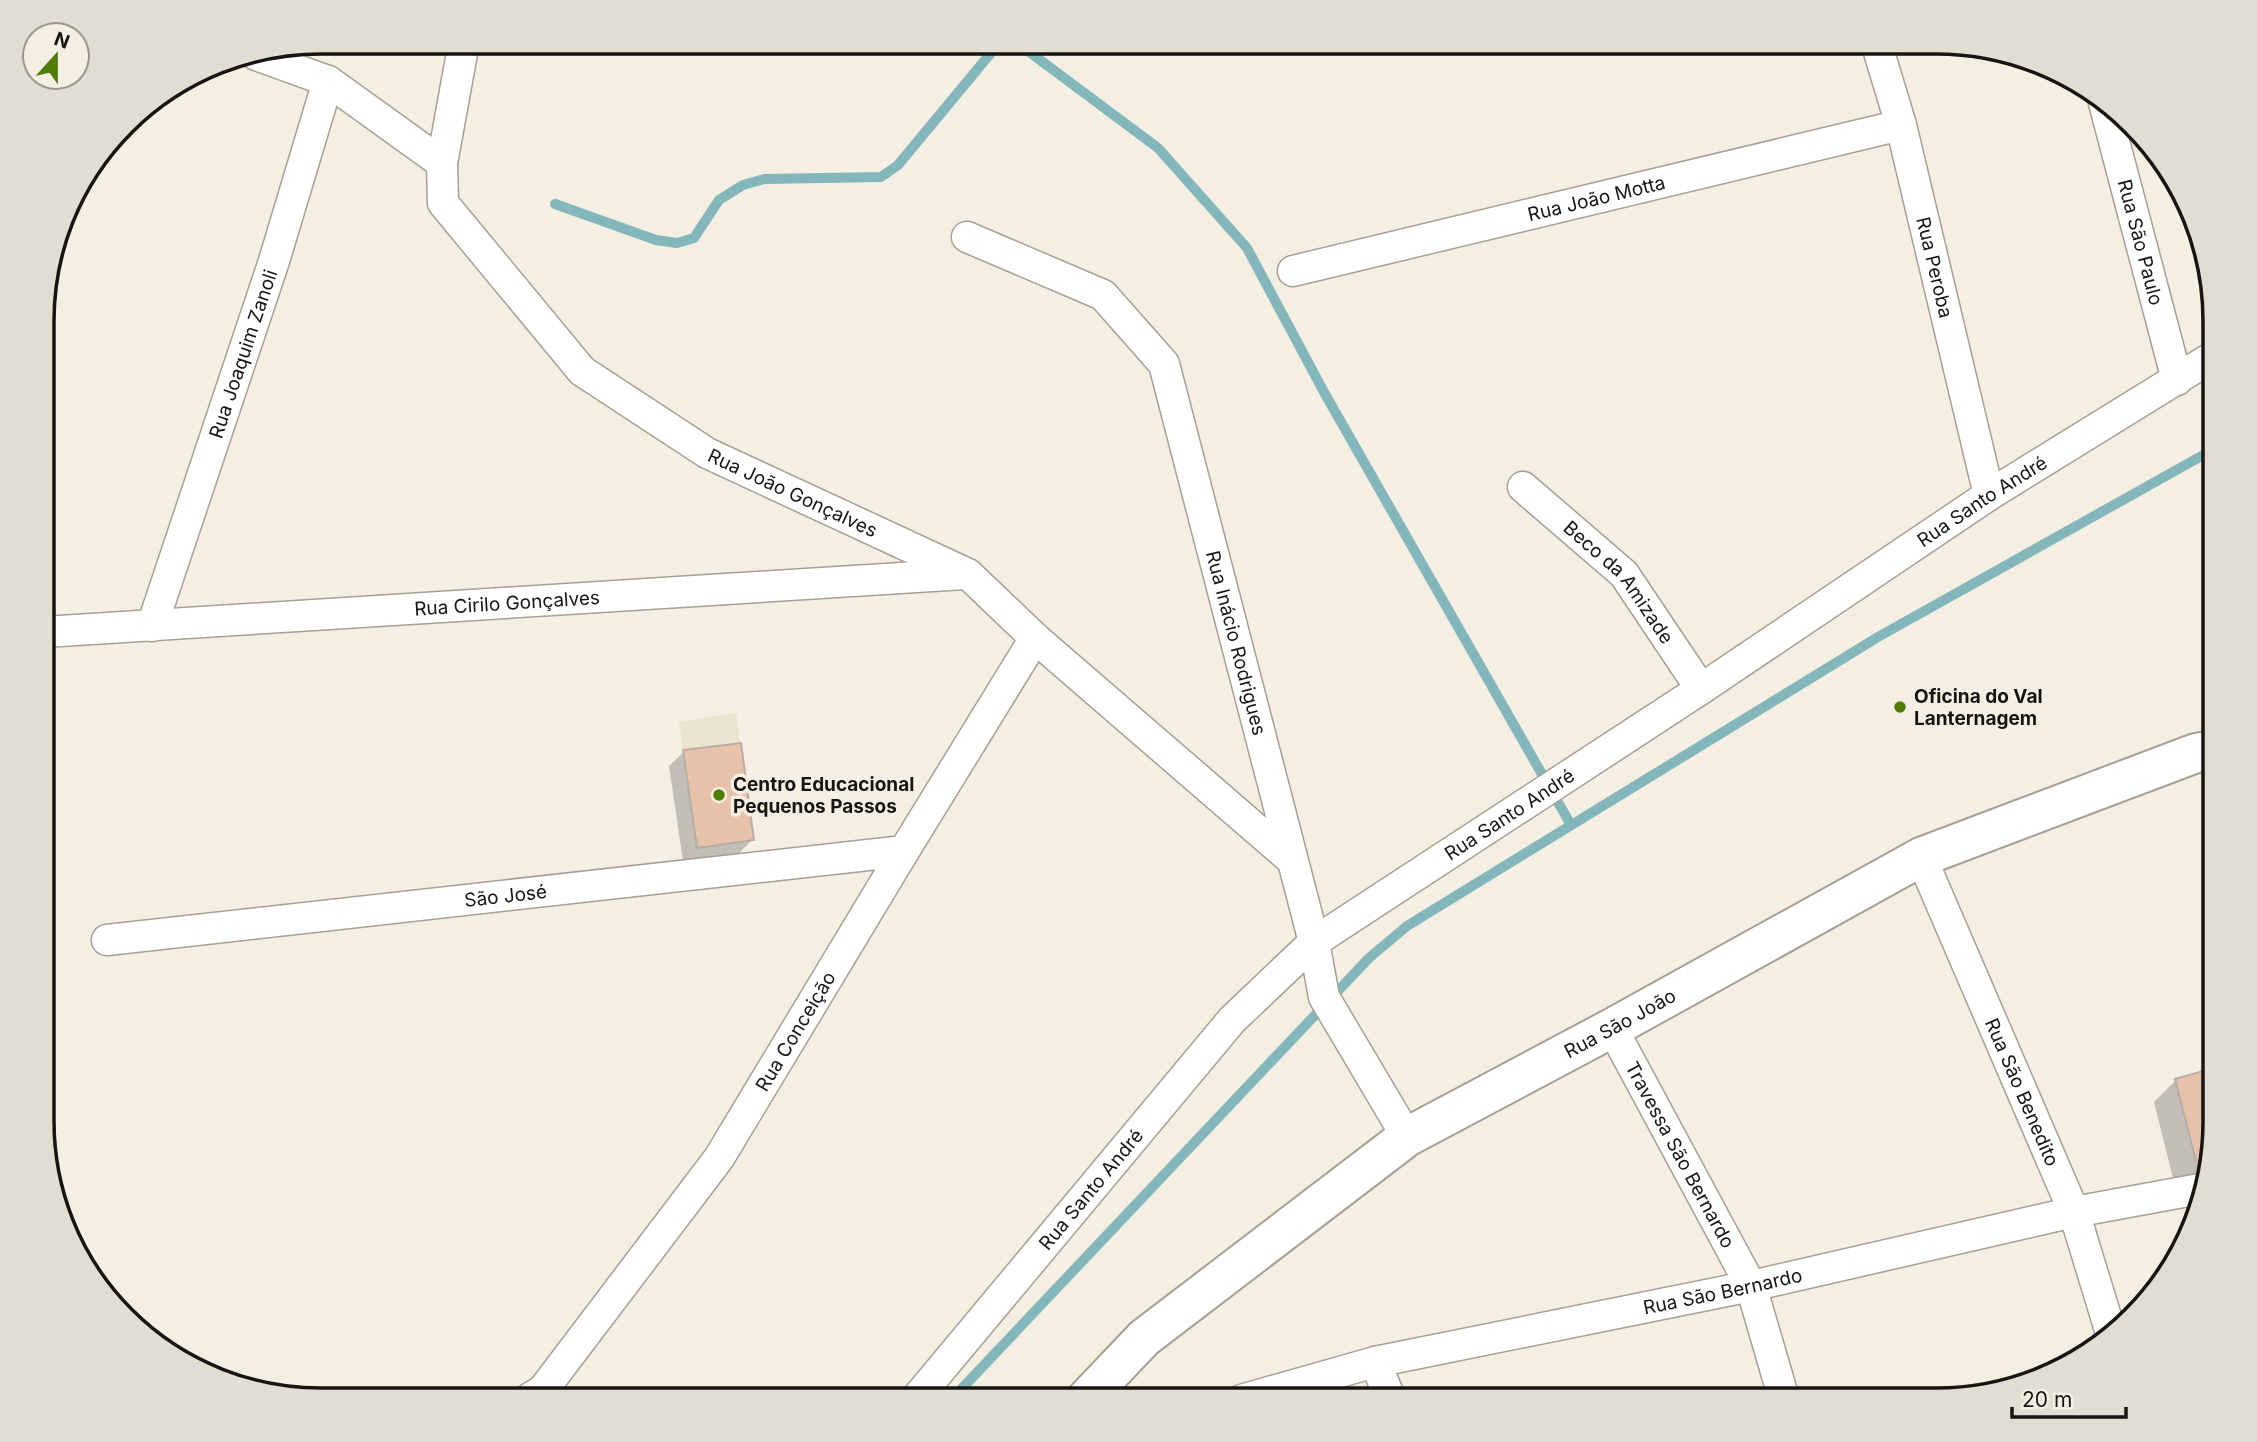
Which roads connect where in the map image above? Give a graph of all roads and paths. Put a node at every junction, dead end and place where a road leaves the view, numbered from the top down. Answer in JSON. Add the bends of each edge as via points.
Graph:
{"nodes":[{"id":1,"x":462,"y":54,"type":"edge"},
{"id":2,"x":1879,"y":54,"type":"edge"},
{"id":3,"x":268,"y":59,"type":"edge"},
{"id":4,"x":328,"y":81,"type":"junction"},
{"id":5,"x":2108,"y":117,"type":"edge"},
{"id":6,"x":1901,"y":125,"type":"junction"},
{"id":7,"x":442,"y":163,"type":"junction"},
{"id":8,"x":967,"y":237,"type":"dead end"},
{"id":9,"x":1293,"y":271,"type":"dead end"},
{"id":10,"x":2203,"y":363,"type":"edge"},
{"id":11,"x":2177,"y":380,"type":"junction"},
{"id":12,"x":1523,"y":487,"type":"dead end"},
{"id":13,"x":1990,"y":495,"type":"junction"},
{"id":14,"x":968,"y":573,"type":"junction"},
{"id":15,"x":152,"y":625,"type":"junction"},
{"id":16,"x":54,"y":631,"type":"edge"},
{"id":17,"x":1035,"y":638,"type":"junction"},
{"id":18,"x":1701,"y":689,"type":"junction"},
{"id":19,"x":2203,"y":752,"type":"edge"},
{"id":20,"x":904,"y":851,"type":"junction"},
{"id":21,"x":1921,"y":857,"type":"junction"},
{"id":22,"x":1292,"y":860,"type":"junction"},
{"id":23,"x":107,"y":940,"type":"dead end"},
{"id":24,"x":1314,"y":942,"type":"junction"},
{"id":25,"x":1612,"y":1028,"type":"junction"},
{"id":26,"x":1407,"y":1138,"type":"junction"},
{"id":27,"x":2194,"y":1190,"type":"edge"},
{"id":28,"x":2074,"y":1212,"type":"junction"},
{"id":29,"x":1751,"y":1286,"type":"junction"},
{"id":30,"x":2108,"y":1325,"type":"edge"},
{"id":31,"x":1376,"y":1362,"type":"junction"},
{"id":32,"x":545,"y":1388,"type":"edge"},
{"id":33,"x":925,"y":1388,"type":"edge"},
{"id":34,"x":1096,"y":1388,"type":"edge"},
{"id":35,"x":1284,"y":1388,"type":"edge"},
{"id":36,"x":1386,"y":1388,"type":"edge"},
{"id":37,"x":1781,"y":1388,"type":"edge"}],
"edges":[{"from":1,"to":7,"type":"street","name":"Rua João Gonçalves"},
{"from":2,"to":6,"type":"street","name":"Rua Peroba"},
{"from":3,"to":4,"type":"street"},
{"from":4,"to":7,"type":"street"},
{"from":4,"to":15,"type":"street","name":"Rua Joaquim Zanoli","via":[[274,261]]},
{"from":5,"to":11,"type":"street","name":"Rua São Paulo"},
{"from":6,"to":9,"type":"street","name":"Rua João Motta"},
{"from":6,"to":13,"type":"street","name":"Rua Peroba"},
{"from":7,"to":14,"type":"street","name":"Rua João Gonçalves","via":[[443,202],[582,371],[708,453]]},
{"from":8,"to":22,"type":"street","name":"Rua Inácio Rodrigues","via":[[1103,295],[1164,364]]},
{"from":10,"to":11,"type":"street","name":"Rua Santo André"},
{"from":11,"to":13,"type":"street","name":"Rua Santo André"},
{"from":12,"to":18,"type":"street","name":"Beco da Amizade","via":[[1624,574]]},
{"from":13,"to":18,"type":"street","name":"Rua Santo André"},
{"from":14,"to":15,"type":"street","name":"Rua Cirilo Gonçalves"},
{"from":14,"to":17,"type":"street","name":"Rua João Gonçalves"},
{"from":15,"to":16,"type":"street","name":"Rua Cirilo Gonçalves"},
{"from":17,"to":20,"type":"street","name":"Rua Conceição"},
{"from":17,"to":22,"type":"street","name":"Rua João Gonçalves"},
{"from":18,"to":24,"type":"street","name":"Rua Santo André"},
{"from":19,"to":21,"type":"street","name":"Rua São João"},
{"from":20,"to":23,"type":"street","name":"São José"},
{"from":20,"to":32,"type":"street","name":"Rua Conceição","via":[[719,1158]]},
{"from":21,"to":25,"type":"street","name":"Rua São João"},
{"from":21,"to":28,"type":"street","name":"Rua São Benedito"},
{"from":22,"to":24,"type":"street","name":"Rua Inácio Rodrigues"},
{"from":24,"to":26,"type":"street","name":"Rua Inácio Rodrigues","via":[[1324,998]]},
{"from":24,"to":33,"type":"street","name":"Rua Santo André","via":[[1232,1020]]},
{"from":25,"to":26,"type":"street","name":"Rua São João"},
{"from":25,"to":29,"type":"street","name":"Travessa São Bernardo"},
{"from":26,"to":34,"type":"street","name":"Rua São João","via":[[1144,1338]]},
{"from":27,"to":28,"type":"street","name":"Rua São Bernardo"},
{"from":28,"to":29,"type":"street","name":"Rua São Bernardo"},
{"from":28,"to":30,"type":"street","name":"Rua São Benedito"},
{"from":29,"to":31,"type":"street","name":"Rua São Bernardo"},
{"from":29,"to":37,"type":"street","name":"Travessa São Bernardo"},
{"from":31,"to":35,"type":"street","name":"Rua São Bernardo"},
{"from":31,"to":36,"type":"street"}]}
